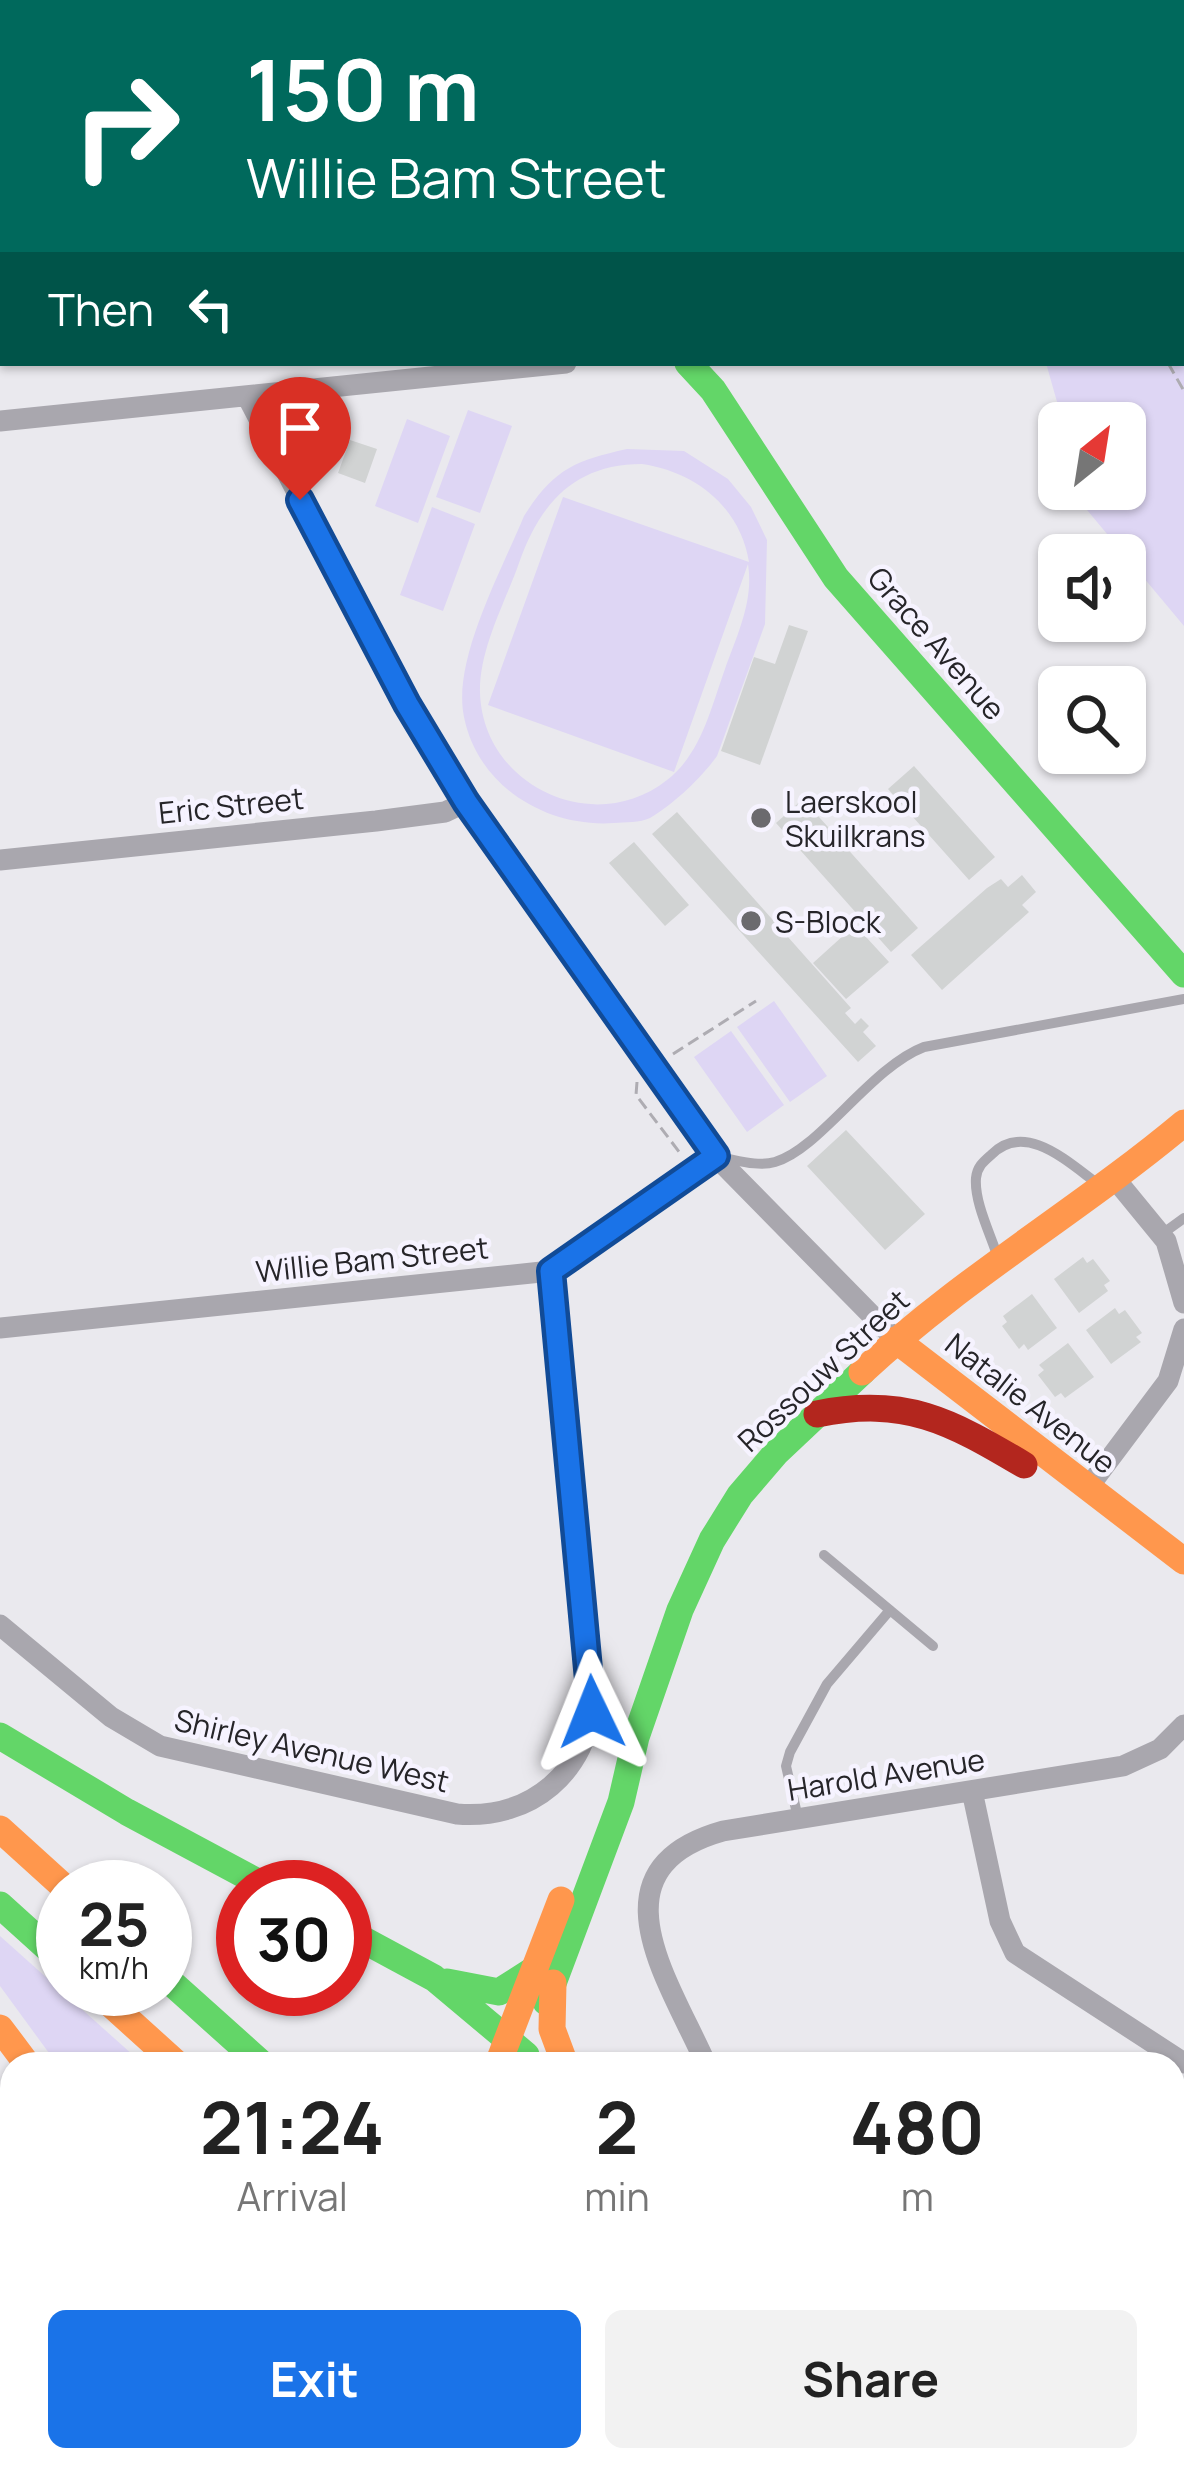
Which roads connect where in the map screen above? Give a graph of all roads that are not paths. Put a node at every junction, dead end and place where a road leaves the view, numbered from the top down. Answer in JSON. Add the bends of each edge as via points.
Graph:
{"nodes":[{"id":1,"x":537,"y":366,"type":"edge"},
{"id":2,"x":691,"y":366,"type":"edge"},
{"id":3,"x":704,"y":366,"type":"edge"},
{"id":4,"x":713,"y":390,"type":"junction"},
{"id":5,"x":247,"y":396,"type":"junction"},
{"id":6,"x":0,"y":421,"type":"edge"},
{"id":7,"x":466,"y":802,"type":"junction"},
{"id":8,"x":0,"y":860,"type":"edge"},
{"id":9,"x":1184,"y":974,"type":"edge"},
{"id":10,"x":1184,"y":999,"type":"edge"},
{"id":11,"x":1184,"y":1123,"type":"edge"},
{"id":12,"x":716,"y":1156,"type":"junction"},
{"id":13,"x":1110,"y":1185,"type":"junction"},
{"id":14,"x":1184,"y":1218,"type":"edge"},
{"id":15,"x":1162,"y":1234,"type":"junction"},
{"id":16,"x":1000,"y":1264,"type":"junction"},
{"id":17,"x":551,"y":1271,"type":"junction"},
{"id":18,"x":1184,"y":1303,"type":"edge"},
{"id":19,"x":0,"y":1328,"type":"edge"},
{"id":20,"x":1184,"y":1329,"type":"edge"},
{"id":21,"x":896,"y":1340,"type":"junction"},
{"id":22,"x":818,"y":1414,"type":"junction"},
{"id":23,"x":1087,"y":1490,"type":"junction"},
{"id":24,"x":824,"y":1555,"type":"dead end"},
{"id":25,"x":1184,"y":1561,"type":"edge"},
{"id":26,"x":890,"y":1610,"type":"junction"},
{"id":27,"x":0,"y":1625,"type":"edge"},
{"id":28,"x":933,"y":1646,"type":"dead end"},
{"id":29,"x":1184,"y":1725,"type":"edge"},
{"id":30,"x":0,"y":1736,"type":"edge"},
{"id":31,"x":972,"y":1791,"type":"junction"},
{"id":32,"x":798,"y":1818,"type":"junction"},
{"id":33,"x":0,"y":1829,"type":"edge"},
{"id":34,"x":217,"y":1860,"type":"edge"},
{"id":35,"x":36,"y":1862,"type":"edge"},
{"id":36,"x":0,"y":1905,"type":"edge"},
{"id":37,"x":36,"y":1938,"type":"edge"},
{"id":38,"x":372,"y":1945,"type":"edge"},
{"id":39,"x":542,"y":1977,"type":"junction"},
{"id":40,"x":434,"y":1978,"type":"junction"},
{"id":41,"x":192,"y":2001,"type":"edge"},
{"id":42,"x":124,"y":2016,"type":"edge"},
{"id":43,"x":0,"y":2028,"type":"edge"},
{"id":44,"x":519,"y":2051,"type":"edge"},
{"id":45,"x":19,"y":2052,"type":"edge"},
{"id":46,"x":165,"y":2052,"type":"edge"},
{"id":47,"x":249,"y":2052,"type":"edge"},
{"id":48,"x":560,"y":2052,"type":"edge"},
{"id":49,"x":701,"y":2052,"type":"edge"},
{"id":50,"x":1167,"y":2052,"type":"edge"}],
"edges":[{"from":1,"to":5,"type":"street"},
{"from":2,"to":4,"type":"main road","name":"Grace Avenue"},
{"from":3,"to":4,"type":"main road","name":"Grace Avenue"},
{"from":4,"to":9,"type":"main road","name":"Grace Avenue","via":[[836,578]]},
{"from":5,"to":6,"type":"street"},
{"from":5,"to":7,"type":"street","name":"Natalie Avenue"},
{"from":7,"to":8,"type":"street","name":"Eric Street","via":[[394,819]]},
{"from":7,"to":12,"type":"street","name":"Natalie Avenue"},
{"from":10,"to":12,"type":"lane","via":[[924,1047],[894,1063],[789,1156],[759,1163]]},
{"from":11,"to":13,"type":"main road","name":"Rossouw Street"},
{"from":12,"to":17,"type":"street","name":"Willie Bam Street"},
{"from":12,"to":21,"type":"street","name":"Natalie Avenue"},
{"from":13,"to":15,"type":"street"},
{"from":13,"to":16,"type":"main road","name":"Rossouw Street"},
{"from":13,"to":16,"type":"lane","via":[[1024,1140],[998,1147],[975,1182]]},
{"from":14,"to":15,"type":"lane"},
{"from":15,"to":18,"type":"street"},
{"from":16,"to":21,"type":"main road","name":"Rossouw Street"},
{"from":17,"to":19,"type":"street","name":"Willie Bam Street"},
{"from":17,"to":27,"type":"street","name":"Shirley Avenue West","via":[[593,1698],[590,1728],[569,1770],[535,1799],[457,1814],[160,1746],[111,1717]]},
{"from":20,"to":23,"type":"street","via":[[1168,1381]]},
{"from":21,"to":22,"type":"main road","name":"Rossouw Street"},
{"from":21,"to":23,"type":"main road","name":"Natalie Avenue"},
{"from":22,"to":23,"type":"main road","via":[[884,1403],[912,1408]]},
{"from":22,"to":39,"type":"main road","name":"Rossouw Street","via":[[764,1466],[712,1540],[630,1759],[601,1806]]},
{"from":23,"to":25,"type":"main road","name":"Natalie Avenue"},
{"from":24,"to":26,"type":"lane"},
{"from":26,"to":28,"type":"lane"},
{"from":26,"to":32,"type":"lane","via":[[827,1684],[790,1752]]},
{"from":29,"to":31,"type":"street","name":"Harold Avenue","via":[[1138,1761]]},
{"from":30,"to":34,"type":"main road"},
{"from":31,"to":32,"type":"street","name":"Harold Avenue"},
{"from":31,"to":50,"type":"street","via":[[1000,1921],[1015,1953]]},
{"from":32,"to":49,"type":"street","name":"Harold Avenue","via":[[723,1831],[680,1851],[648,1893],[648,1931]]},
{"from":33,"to":35,"type":"main road"},
{"from":36,"to":37,"type":"main road"},
{"from":38,"to":40,"type":"main road"},
{"from":39,"to":40,"type":"main road","via":[[487,1993]]},
{"from":39,"to":44,"type":"main road","name":"Rossouw Street"},
{"from":39,"to":48,"type":"main road"},
{"from":40,"to":44,"type":"main road"},
{"from":41,"to":47,"type":"main road"},
{"from":42,"to":46,"type":"main road"},
{"from":43,"to":45,"type":"main road"}]}
